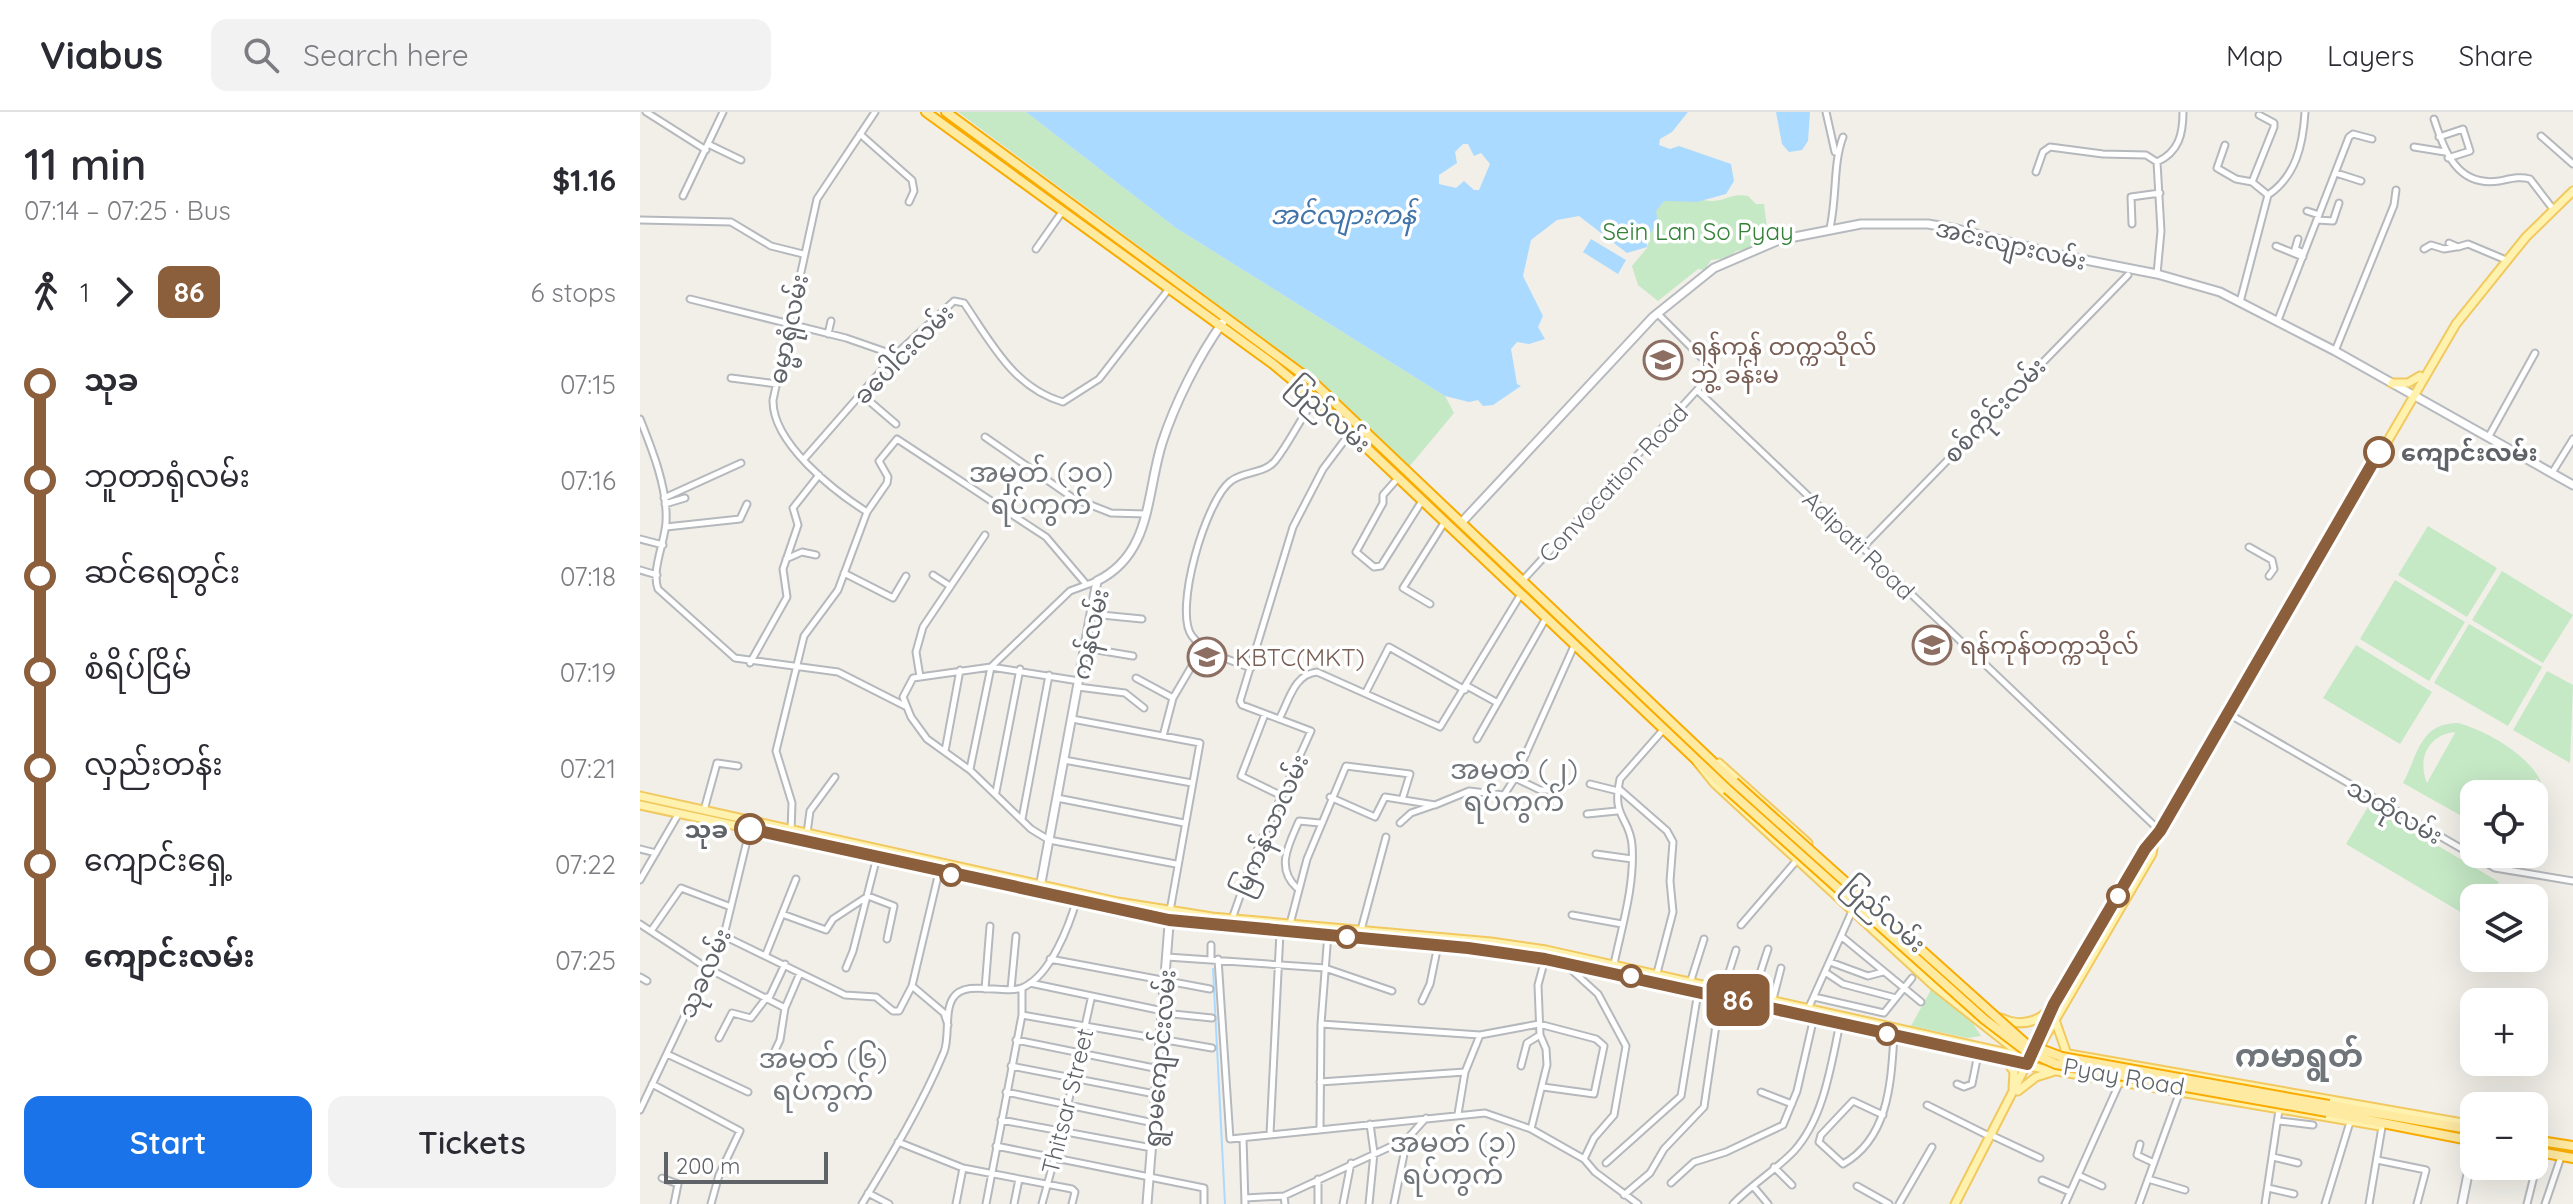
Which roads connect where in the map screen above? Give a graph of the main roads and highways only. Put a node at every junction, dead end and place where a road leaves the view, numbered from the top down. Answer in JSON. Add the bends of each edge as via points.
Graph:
{"nodes":[{"id":1,"x":926,"y":112,"type":"edge"},
{"id":2,"x":946,"y":112,"type":"edge"},
{"id":3,"x":1025,"y":168,"type":"junction"},
{"id":4,"x":1017,"y":178,"type":"junction"},
{"id":5,"x":2573,"y":191,"type":"edge"},
{"id":6,"x":1226,"y":317,"type":"junction"},
{"id":7,"x":1219,"y":326,"type":"junction"},
{"id":8,"x":1239,"y":326,"type":"junction"},
{"id":9,"x":1232,"y":336,"type":"junction"},
{"id":10,"x":2425,"y":372,"type":"junction"},
{"id":11,"x":2392,"y":383,"type":"junction"},
{"id":12,"x":2412,"y":394,"type":"junction"},
{"id":13,"x":1373,"y":438,"type":"junction"},
{"id":14,"x":1365,"y":446,"type":"junction"},
{"id":15,"x":2573,"y":485,"type":"edge"},
{"id":16,"x":1445,"y":522,"type":"junction"},
{"id":17,"x":1462,"y":522,"type":"junction"},
{"id":18,"x":1465,"y":540,"type":"junction"},
{"id":19,"x":1711,"y":761,"type":"junction"},
{"id":20,"x":1697,"y":762,"type":"junction"},
{"id":21,"x":640,"y":796,"type":"edge"},
{"id":22,"x":640,"y":805,"type":"edge"},
{"id":23,"x":751,"y":824,"type":"junction"},
{"id":24,"x":790,"y":833,"type":"junction"},
{"id":25,"x":2154,"y":841,"type":"junction"},
{"id":26,"x":1039,"y":890,"type":"junction"},
{"id":27,"x":1078,"y":898,"type":"junction"},
{"id":28,"x":1170,"y":916,"type":"junction"},
{"id":29,"x":1328,"y":932,"type":"junction"},
{"id":30,"x":1956,"y":979,"type":"junction"},
{"id":31,"x":1722,"y":992,"type":"junction"},
{"id":32,"x":1945,"y":994,"type":"junction"},
{"id":33,"x":2054,"y":1004,"type":"junction"},
{"id":34,"x":2001,"y":1018,"type":"junction"},
{"id":35,"x":2055,"y":1020,"type":"junction"},
{"id":36,"x":1988,"y":1030,"type":"junction"},
{"id":37,"x":1983,"y":1045,"type":"junction"},
{"id":38,"x":2038,"y":1046,"type":"junction"},
{"id":39,"x":2067,"y":1054,"type":"junction"},
{"id":40,"x":2006,"y":1060,"type":"junction"},
{"id":41,"x":2028,"y":1061,"type":"junction"},
{"id":42,"x":2063,"y":1072,"type":"junction"},
{"id":43,"x":2009,"y":1102,"type":"junction"},
{"id":44,"x":2460,"y":1124,"type":"edge"},
{"id":45,"x":2460,"y":1125,"type":"edge"},
{"id":46,"x":2422,"y":1129,"type":"junction"},
{"id":47,"x":2460,"y":1138,"type":"edge"},
{"id":48,"x":2548,"y":1141,"type":"edge"},
{"id":49,"x":2571,"y":1146,"type":"edge"},
{"id":50,"x":2548,"y":1154,"type":"edge"},
{"id":51,"x":2573,"y":1158,"type":"edge"},
{"id":52,"x":2467,"y":1180,"type":"edge"},
{"id":53,"x":1147,"y":1204,"type":"edge"},
{"id":54,"x":1955,"y":1204,"type":"edge"},
{"id":55,"x":2462,"y":1204,"type":"edge"}],
"edges":[{"from":1,"to":4,"type":"highway","name":"ပြည်လမ်း"},
{"from":2,"to":3,"type":"highway","name":"ပြည်လမ်း"},
{"from":3,"to":4,"type":"highway"},
{"from":3,"to":6,"type":"highway","name":"ပြည်လမ်း"},
{"from":4,"to":7,"type":"highway","name":"ပြည်လမ်း"},
{"from":5,"to":10,"type":"main road","via":[[2506,260]]},
{"from":6,"to":7,"type":"main road","name":"ကန်လမ်း"},
{"from":6,"to":8,"type":"highway","name":"ပြည်လမ်း"},
{"from":7,"to":9,"type":"highway","name":"ပြည်လမ်း"},
{"from":7,"to":26,"type":"main road","name":"ကန်လမ်း","via":[[1162,442],[1136,545],[1123,564],[1097,581]]},
{"from":8,"to":9,"type":"highway"},
{"from":8,"to":13,"type":"highway","name":"ပြည်လမ်း","via":[[1313,382]]},
{"from":9,"to":14,"type":"highway","name":"ပြည်လမ်း","via":[[1315,399]]},
{"from":10,"to":11,"type":"main road","via":[[2408,383]]},
{"from":10,"to":12,"type":"main road"},
{"from":11,"to":12,"type":"main road","name":"အင်းလျားလမ်း"},
{"from":11,"to":17,"type":"main road","name":"အင်းလျားလမ်း","via":[[2240,302],[2157,274],[1928,224],[1830,228],[1732,258],[1698,279],[1657,313]]},
{"from":12,"to":15,"type":"main road","name":"အင်းလျားလမ်း"},
{"from":12,"to":25,"type":"main road"},
{"from":13,"to":14,"type":"highway"},
{"from":13,"to":17,"type":"highway","name":"ပြည်လမ်း"},
{"from":14,"to":16,"type":"highway","name":"ပြည်လမ်း"},
{"from":16,"to":17,"type":"main road"},
{"from":16,"to":18,"type":"highway","name":"ပြည်လမ်း"},
{"from":17,"to":18,"type":"main road"},
{"from":17,"to":19,"type":"highway","name":"ပြည်လမ်း"},
{"from":18,"to":20,"type":"highway","name":"ပြည်လမ်း"},
{"from":19,"to":30,"type":"main road","name":"ပြည်လမ်း","via":[[1739,779]]},
{"from":19,"to":45,"type":"highway","name":"ပြည်လမ်း","bridge":true,"via":[[1989,1014],[2042,1052]]},
{"from":20,"to":32,"type":"main road","name":"ပြည်လမ်း"},
{"from":20,"to":46,"type":"highway","name":"Pyay Road","bridge":true,"via":[[2004,1036],[2044,1060]]},
{"from":21,"to":23,"type":"main road"},
{"from":22,"to":23,"type":"main road"},
{"from":23,"to":24,"type":"main road"},
{"from":24,"to":26,"type":"main road","via":[[939,872]]},
{"from":24,"to":26,"type":"main road","via":[[879,849]]},
{"from":25,"to":33,"type":"main road"},
{"from":25,"to":35,"type":"main road","via":[[2152,854]]},
{"from":26,"to":27,"type":"main road"},
{"from":27,"to":28,"type":"main road"},
{"from":27,"to":28,"type":"main road"},
{"from":28,"to":29,"type":"main road","via":[[1290,924]]},
{"from":28,"to":29,"type":"main road","via":[[1280,932]]},
{"from":28,"to":53,"type":"main road","name":"ရွာမကျောင်းလမ်း"},
{"from":29,"to":31,"type":"main road","via":[[1545,959],[1698,992]]},
{"from":29,"to":31,"type":"main road","via":[[1361,930],[1491,942],[1691,980]]},
{"from":30,"to":32,"type":"main road"},
{"from":30,"to":34,"type":"main road","name":"ပြည်လမ်း"},
{"from":31,"to":37,"type":"main road"},
{"from":31,"to":40,"type":"main road"},
{"from":32,"to":36,"type":"main road","name":"ပြည်လမ်း"},
{"from":33,"to":34,"type":"main road","via":[[2027,1023]]},
{"from":33,"to":38,"type":"main road"},
{"from":34,"to":38,"type":"main road","name":"ပြည်လမ်း"},
{"from":35,"to":38,"type":"main road"},
{"from":35,"to":39,"type":"main road"},
{"from":36,"to":37,"type":"main road"},
{"from":36,"to":41,"type":"main road","name":"ပြည်လမ်း"},
{"from":37,"to":41,"type":"main road"},
{"from":38,"to":39,"type":"main road","name":"ပြည်လမ်း"},
{"from":38,"to":41,"type":"main road"},
{"from":39,"to":41,"type":"main road","name":"ပြည်လမ်း"},
{"from":39,"to":44,"type":"main road","name":"ပြည်လမ်း"},
{"from":40,"to":41,"type":"main road"},
{"from":40,"to":43,"type":"main road","via":[[2015,1077]]},
{"from":41,"to":42,"type":"main road","name":"ပြည်လမ်း"},
{"from":41,"to":43,"type":"main road"},
{"from":42,"to":43,"type":"main road","via":[[2036,1077]]},
{"from":42,"to":46,"type":"main road","name":"ပြည်လမ်း","via":[[2350,1122]]},
{"from":43,"to":54,"type":"main road"},
{"from":46,"to":47,"type":"highway","name":"Pyay Road"},
{"from":48,"to":49,"type":"highway"},
{"from":50,"to":51,"type":"highway"},
{"from":52,"to":55,"type":"main road"}]}
